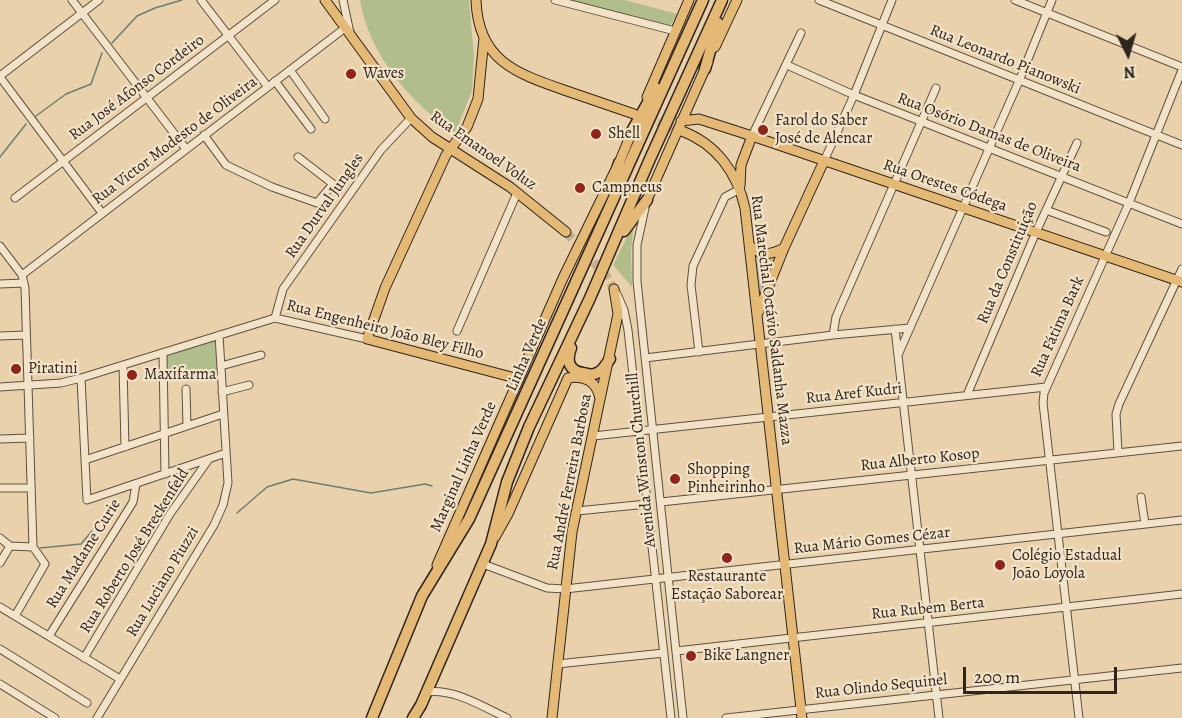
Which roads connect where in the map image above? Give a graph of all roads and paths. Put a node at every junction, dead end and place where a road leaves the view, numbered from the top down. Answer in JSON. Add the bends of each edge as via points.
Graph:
{"nodes":[{"id":1,"x":72,"y":0,"type":"edge"},
{"id":2,"x":99,"y":0,"type":"edge"},
{"id":3,"x":201,"y":0,"type":"edge"},
{"id":4,"x":275,"y":0,"type":"edge"},
{"id":5,"x":325,"y":0,"type":"edge"},
{"id":6,"x":343,"y":0,"type":"edge"},
{"id":7,"x":476,"y":0,"type":"edge"},
{"id":8,"x":555,"y":0,"type":"edge"},
{"id":9,"x":689,"y":0,"type":"edge"},
{"id":10,"x":702,"y":0,"type":"edge"},
{"id":11,"x":722,"y":0,"type":"edge"},
{"id":12,"x":727,"y":0,"type":"edge"},
{"id":13,"x":737,"y":0,"type":"edge"},
{"id":14,"x":819,"y":0,"type":"edge"},
{"id":15,"x":892,"y":0,"type":"edge"},
{"id":16,"x":1014,"y":0,"type":"edge"},
{"id":17,"x":1052,"y":0,"type":"edge"},
{"id":18,"x":82,"y":13,"type":"junction"},
{"id":19,"x":1047,"y":13,"type":"junction"},
{"id":20,"x":694,"y":20,"type":"junction"},
{"id":21,"x":882,"y":25,"type":"junction"},
{"id":22,"x":345,"y":28,"type":"junction"},
{"id":23,"x":675,"y":31,"type":"junction"},
{"id":24,"x":801,"y":33,"type":"dead end"},
{"id":25,"x":228,"y":36,"type":"junction"},
{"id":26,"x":484,"y":38,"type":"junction"},
{"id":27,"x":352,"y":39,"type":"junction"},
{"id":28,"x":481,"y":62,"type":"junction"},
{"id":29,"x":501,"y":62,"type":"junction"},
{"id":30,"x":787,"y":65,"type":"junction"},
{"id":31,"x":705,"y":69,"type":"junction"},
{"id":32,"x":1182,"y":69,"type":"edge"},
{"id":33,"x":290,"y":70,"type":"junction"},
{"id":34,"x":0,"y":76,"type":"edge"},
{"id":35,"x":275,"y":81,"type":"junction"},
{"id":36,"x":1019,"y":81,"type":"junction"},
{"id":37,"x":268,"y":87,"type":"junction"},
{"id":38,"x":936,"y":88,"type":"dead end"},
{"id":39,"x":854,"y":95,"type":"junction"},
{"id":40,"x":147,"y":98,"type":"junction"},
{"id":41,"x":687,"y":107,"type":"junction"},
{"id":42,"x":634,"y":114,"type":"tunnel mouth"},
{"id":43,"x":411,"y":118,"type":"junction"},
{"id":44,"x":325,"y":119,"type":"dead end"},
{"id":45,"x":699,"y":119,"type":"junction"},
{"id":46,"x":921,"y":121,"type":"junction"},
{"id":47,"x":681,"y":126,"type":"junction"},
{"id":48,"x":311,"y":129,"type":"dead end"},
{"id":49,"x":631,"y":133,"type":"junction"},
{"id":50,"x":204,"y":135,"type":"junction"},
{"id":51,"x":1156,"y":135,"type":"junction"},
{"id":52,"x":753,"y":136,"type":"junction"},
{"id":53,"x":1077,"y":143,"type":"dead end"},
{"id":54,"x":1182,"y":145,"type":"edge"},
{"id":55,"x":989,"y":148,"type":"junction"},
{"id":56,"x":186,"y":149,"type":"junction"},
{"id":57,"x":450,"y":149,"type":"junction"},
{"id":58,"x":298,"y":157,"type":"dead end"},
{"id":59,"x":63,"y":161,"type":"junction"},
{"id":60,"x":824,"y":161,"type":"junction"},
{"id":61,"x":619,"y":163,"type":"junction"},
{"id":62,"x":741,"y":165,"type":"junction"},
{"id":63,"x":729,"y":167,"type":"junction"},
{"id":64,"x":1061,"y":176,"type":"junction"},
{"id":65,"x":893,"y":184,"type":"junction"},
{"id":66,"x":740,"y":189,"type":"junction"},
{"id":67,"x":517,"y":193,"type":"junction"},
{"id":68,"x":15,"y":198,"type":"dead end"},
{"id":69,"x":647,"y":200,"type":"junction"},
{"id":70,"x":1129,"y":203,"type":"junction"},
{"id":71,"x":963,"y":208,"type":"junction"},
{"id":72,"x":1046,"y":210,"type":"junction"},
{"id":73,"x":102,"y":213,"type":"junction"},
{"id":74,"x":603,"y":218,"type":"junction"},
{"id":75,"x":1182,"y":224,"type":"edge"},
{"id":76,"x":1106,"y":231,"type":"dead end"},
{"id":77,"x":566,"y":232,"type":"tunnel mouth"},
{"id":78,"x":1036,"y":232,"type":"junction"},
{"id":79,"x":615,"y":243,"type":"junction"},
{"id":80,"x":0,"y":246,"type":"edge"},
{"id":81,"x":750,"y":246,"type":"junction"},
{"id":82,"x":784,"y":249,"type":"junction"},
{"id":83,"x":1105,"y":255,"type":"junction"},
{"id":84,"x":1182,"y":269,"type":"edge"},
{"id":85,"x":22,"y":275,"type":"junction"},
{"id":86,"x":1180,"y":281,"type":"edge"},
{"id":87,"x":24,"y":283,"type":"junction"},
{"id":88,"x":0,"y":284,"type":"edge"},
{"id":89,"x":614,"y":289,"type":"joint"},
{"id":90,"x":590,"y":298,"type":"junction"},
{"id":91,"x":757,"y":314,"type":"junction"},
{"id":92,"x":275,"y":318,"type":"junction"},
{"id":93,"x":910,"y":328,"type":"junction"},
{"id":94,"x":895,"y":329,"type":"junction"},
{"id":95,"x":457,"y":331,"type":"dead end"},
{"id":96,"x":26,"y":335,"type":"junction"},
{"id":97,"x":219,"y":335,"type":"junction"},
{"id":98,"x":833,"y":335,"type":"junction"},
{"id":99,"x":0,"y":336,"type":"edge"},
{"id":100,"x":367,"y":339,"type":"junction"},
{"id":101,"x":761,"y":345,"type":"junction"},
{"id":102,"x":699,"y":352,"type":"junction"},
{"id":103,"x":163,"y":353,"type":"junction"},
{"id":104,"x":261,"y":355,"type":"dead end"},
{"id":105,"x":898,"y":356,"type":"junction"},
{"id":106,"x":645,"y":358,"type":"junction"},
{"id":107,"x":610,"y":359,"type":"junction"},
{"id":108,"x":123,"y":365,"type":"junction"},
{"id":109,"x":221,"y":366,"type":"junction"},
{"id":110,"x":81,"y":378,"type":"junction"},
{"id":111,"x":519,"y":379,"type":"junction"},
{"id":112,"x":249,"y":385,"type":"dead end"},
{"id":113,"x":28,"y":386,"type":"junction"},
{"id":114,"x":0,"y":387,"type":"edge"},
{"id":115,"x":1046,"y":387,"type":"junction"},
{"id":116,"x":186,"y":389,"type":"dead end"},
{"id":117,"x":222,"y":392,"type":"junction"},
{"id":118,"x":967,"y":395,"type":"junction"},
{"id":119,"x":600,"y":401,"type":"junction"},
{"id":120,"x":903,"y":402,"type":"junction"},
{"id":121,"x":223,"y":414,"type":"junction"},
{"id":122,"x":769,"y":417,"type":"junction"},
{"id":123,"x":187,"y":426,"type":"junction"},
{"id":124,"x":653,"y":429,"type":"junction"},
{"id":125,"x":639,"y":431,"type":"junction"},
{"id":126,"x":164,"y":433,"type":"junction"},
{"id":127,"x":593,"y":436,"type":"junction"},
{"id":128,"x":30,"y":438,"type":"junction"},
{"id":129,"x":0,"y":439,"type":"edge"},
{"id":130,"x":1182,"y":446,"type":"edge"},
{"id":131,"x":125,"y":447,"type":"junction"},
{"id":132,"x":1118,"y":452,"type":"junction"},
{"id":133,"x":226,"y":453,"type":"junction"},
{"id":134,"x":209,"y":458,"type":"junction"},
{"id":135,"x":85,"y":460,"type":"junction"},
{"id":136,"x":1050,"y":460,"type":"junction"},
{"id":137,"x":165,"y":474,"type":"junction"},
{"id":138,"x":911,"y":475,"type":"junction"},
{"id":139,"x":136,"y":484,"type":"junction"},
{"id":140,"x":0,"y":488,"type":"edge"},
{"id":141,"x":31,"y":488,"type":"junction"},
{"id":142,"x":777,"y":490,"type":"junction"},
{"id":143,"x":1141,"y":497,"type":"dead end"},
{"id":144,"x":661,"y":502,"type":"junction"},
{"id":145,"x":647,"y":504,"type":"junction"},
{"id":146,"x":576,"y":511,"type":"junction"},
{"id":147,"x":1182,"y":520,"type":"edge"},
{"id":148,"x":1145,"y":524,"type":"junction"},
{"id":149,"x":1058,"y":534,"type":"junction"},
{"id":150,"x":0,"y":538,"type":"edge"},
{"id":151,"x":491,"y":544,"type":"junction"},
{"id":152,"x":10,"y":546,"type":"junction"},
{"id":153,"x":33,"y":547,"type":"junction"},
{"id":154,"x":920,"y":549,"type":"junction"},
{"id":155,"x":0,"y":563,"type":"edge"},
{"id":156,"x":483,"y":564,"type":"junction"},
{"id":157,"x":785,"y":564,"type":"junction"},
{"id":158,"x":668,"y":577,"type":"junction"},
{"id":159,"x":656,"y":578,"type":"junction"},
{"id":160,"x":428,"y":584,"type":"junction"},
{"id":161,"x":565,"y":589,"type":"junction"},
{"id":162,"x":1182,"y":594,"type":"edge"},
{"id":163,"x":0,"y":607,"type":"edge"},
{"id":164,"x":1066,"y":607,"type":"junction"},
{"id":165,"x":15,"y":616,"type":"junction"},
{"id":166,"x":928,"y":623,"type":"junction"},
{"id":167,"x":49,"y":636,"type":"junction"},
{"id":168,"x":793,"y":638,"type":"junction"},
{"id":169,"x":0,"y":649,"type":"edge"},
{"id":170,"x":676,"y":651,"type":"junction"},
{"id":171,"x":664,"y":652,"type":"junction"},
{"id":172,"x":84,"y":658,"type":"junction"},
{"id":173,"x":557,"y":664,"type":"junction"},
{"id":174,"x":1182,"y":668,"type":"edge"},
{"id":175,"x":120,"y":679,"type":"junction"},
{"id":176,"x":1075,"y":680,"type":"junction"},
{"id":177,"x":0,"y":684,"type":"edge"},
{"id":178,"x":426,"y":692,"type":"junction"},
{"id":179,"x":936,"y":695,"type":"junction"},
{"id":180,"x":87,"y":702,"type":"dead end"},
{"id":181,"x":802,"y":714,"type":"edge"},
{"id":182,"x":55,"y":718,"type":"edge"},
{"id":183,"x":97,"y":718,"type":"edge"},
{"id":184,"x":372,"y":718,"type":"edge"},
{"id":185,"x":413,"y":718,"type":"edge"},
{"id":186,"x":507,"y":718,"type":"edge"},
{"id":187,"x":552,"y":718,"type":"edge"},
{"id":188,"x":671,"y":718,"type":"edge"},
{"id":189,"x":683,"y":718,"type":"edge"},
{"id":190,"x":726,"y":718,"type":"edge"},
{"id":191,"x":939,"y":718,"type":"edge"},
{"id":192,"x":1079,"y":718,"type":"edge"}],
"edges":[{"from":1,"to":18,"type":"street"},
{"from":2,"to":18,"type":"street"},
{"from":3,"to":25,"type":"street"},
{"from":4,"to":25,"type":"street","name":"Rua José Afonso Cordeiro"},
{"from":5,"to":22,"type":"main road","name":"Rua Emanoel Voluz"},
{"from":6,"to":27,"type":"street"},
{"from":7,"to":26,"type":"main road"},
{"from":8,"to":23,"type":"street"},
{"from":9,"to":23,"type":"main road","name":"Marginal Linha Verde"},
{"from":10,"to":20,"type":"highway","name":"Linha Verde"},
{"from":11,"to":79,"type":"highway","name":"Linha Verde"},
{"from":12,"to":31,"type":"highway"},
{"from":13,"to":31,"type":"main road"},
{"from":14,"to":21,"type":"street","name":"Rua Leonardo Pianowski"},
{"from":15,"to":21,"type":"street"},
{"from":16,"to":19,"type":"street"},
{"from":17,"to":19,"type":"street"},
{"from":18,"to":34,"type":"street"},
{"from":18,"to":40,"type":"street"},
{"from":19,"to":32,"type":"street"},
{"from":19,"to":36,"type":"street"},
{"from":20,"to":49,"type":"highway"},
{"from":20,"to":74,"type":"highway","name":"Linha Verde"},
{"from":21,"to":36,"type":"street","name":"Rua Leonardo Pianowski"},
{"from":21,"to":39,"type":"street"},
{"from":22,"to":27,"type":"main road","name":"Rua Emanoel Voluz"},
{"from":22,"to":33,"type":"street","name":"Rua Victor Modesto de Oliveira"},
{"from":23,"to":49,"type":"main road","name":"Marginal Linha Verde"},
{"from":24,"to":30,"type":"street"},
{"from":25,"to":37,"type":"street"},
{"from":25,"to":40,"type":"street","name":"Rua José Afonso Cordeiro"},
{"from":26,"to":28,"type":"main road"},
{"from":26,"to":29,"type":"main road"},
{"from":27,"to":43,"type":"main road","name":"Rua Emanoel Voluz"},
{"from":28,"to":29,"type":"main road"},
{"from":28,"to":57,"type":"main road","via":[[475,108],[462,136]]},
{"from":29,"to":42,"type":"main road","via":[[525,76]]},
{"from":30,"to":39,"type":"street","name":"Rua Osório Damas de Oliveira"},
{"from":30,"to":52,"type":"street"},
{"from":31,"to":41,"type":"main road"},
{"from":32,"to":51,"type":"street","name":"Rua Fátima Bark"},
{"from":33,"to":35,"type":"street","name":"Rua Victor Modesto de Oliveira"},
{"from":33,"to":44,"type":"street"},
{"from":34,"to":59,"type":"street"},
{"from":35,"to":37,"type":"street","name":"Rua Victor Modesto de Oliveira"},
{"from":35,"to":48,"type":"street"},
{"from":36,"to":51,"type":"street","name":"Rua Leonardo Pianowski"},
{"from":36,"to":55,"type":"street"},
{"from":37,"to":50,"type":"street","name":"Rua Victor Modesto de Oliveira"},
{"from":38,"to":46,"type":"street"},
{"from":39,"to":46,"type":"street","name":"Rua Osório Damas de Oliveira"},
{"from":39,"to":60,"type":"street"},
{"from":40,"to":56,"type":"street"},
{"from":40,"to":59,"type":"street","name":"Rua José Afonso Cordeiro"},
{"from":41,"to":45,"type":"main road","name":"Rua Orestes Códega"},
{"from":41,"to":47,"type":"main road"},
{"from":43,"to":57,"type":"main road","name":"Rua Emanoel Voluz"},
{"from":43,"to":92,"type":"street","name":"Rua Durval Jungles","via":[[381,150],[283,288]]},
{"from":45,"to":47,"type":"main road","name":"Rua Orestes Códega"},
{"from":45,"to":52,"type":"main road","name":"Rua Orestes Códega"},
{"from":46,"to":55,"type":"street","name":"Rua Osório Damas de Oliveira"},
{"from":46,"to":65,"type":"street"},
{"from":47,"to":63,"type":"main road","name":"Rua Marechal Octávio Saldanha Mazza","via":[[708,145]]},
{"from":47,"to":69,"type":"main road"},
{"from":49,"to":61,"type":"main road","name":"Marginal Linha Verde"},
{"from":50,"to":56,"type":"street","name":"Rua Victor Modesto de Oliveira"},
{"from":50,"to":58,"type":"street","via":[[226,165],[317,203],[333,184]]},
{"from":51,"to":54,"type":"street","name":"Rua Leonardo Pianowski"},
{"from":51,"to":70,"type":"street","name":"Rua Fátima Bark"},
{"from":52,"to":60,"type":"main road","name":"Rua Orestes Códega"},
{"from":52,"to":62,"type":"main road"},
{"from":53,"to":64,"type":"street","name":"Rua da Constituição"},
{"from":55,"to":64,"type":"street","name":"Rua Osório Damas de Oliveira"},
{"from":55,"to":71,"type":"street"},
{"from":56,"to":73,"type":"street","name":"Rua Victor Modesto de Oliveira"},
{"from":57,"to":67,"type":"main road","name":"Rua Emanoel Voluz"},
{"from":57,"to":100,"type":"main road","via":[[385,288]]},
{"from":59,"to":68,"type":"street","name":"Rua José Afonso Cordeiro"},
{"from":59,"to":73,"type":"street"},
{"from":60,"to":65,"type":"main road","name":"Rua Orestes Códega"},
{"from":60,"to":82,"type":"main road"},
{"from":61,"to":74,"type":"highway"},
{"from":61,"to":111,"type":"main road","name":"Marginal Linha Verde"},
{"from":62,"to":63,"type":"main road"},
{"from":62,"to":66,"type":"main road"},
{"from":63,"to":66,"type":"main road","name":"Rua Marechal Octávio Saldanha Mazza"},
{"from":64,"to":70,"type":"street","name":"Rua Osório Damas de Oliveira"},
{"from":64,"to":72,"type":"street","name":"Rua da Constituição"},
{"from":65,"to":71,"type":"main road","name":"Rua Orestes Códega"},
{"from":65,"to":98,"type":"street","via":[[836,317]]},
{"from":66,"to":81,"type":"main road","name":"Rua Marechal Octávio Saldanha Mazza"},
{"from":66,"to":102,"type":"street","via":[[725,197],[693,266],[691,285]]},
{"from":67,"to":77,"type":"main road","name":"Rua Emanoel Voluz"},
{"from":67,"to":95,"type":"street"},
{"from":69,"to":79,"type":"highway"},
{"from":69,"to":106,"type":"street","name":"Avenida Winston Churchill","via":[[636,258]]},
{"from":70,"to":75,"type":"street","name":"Rua Osório Damas de Oliveira"},
{"from":70,"to":83,"type":"street","name":"Rua Fátima Bark"},
{"from":71,"to":78,"type":"main road","name":"Rua Orestes Códega"},
{"from":71,"to":93,"type":"street"},
{"from":72,"to":76,"type":"street"},
{"from":72,"to":78,"type":"street","name":"Rua da Constituição"},
{"from":73,"to":85,"type":"street","name":"Rua Victor Modesto de Oliveira"},
{"from":74,"to":160,"type":"highway","name":"Linha Verde","via":[[474,509]]},
{"from":78,"to":83,"type":"main road","name":"Rua Orestes Códega"},
{"from":78,"to":118,"type":"street","name":"Rua da Constituição"},
{"from":79,"to":90,"type":"highway","name":"Linha Verde"},
{"from":80,"to":85,"type":"street"},
{"from":81,"to":82,"type":"main road","via":[[766,255]]},
{"from":81,"to":91,"type":"main road","name":"Rua Marechal Octávio Saldanha Mazza"},
{"from":82,"to":91,"type":"main road"},
{"from":83,"to":86,"type":"main road","name":"Rua Orestes Códega"},
{"from":83,"to":115,"type":"street","name":"Rua Fátima Bark"},
{"from":84,"to":86,"type":"street"},
{"from":85,"to":87,"type":"street"},
{"from":86,"to":132,"type":"street","via":[[1119,404]]},
{"from":87,"to":88,"type":"street"},
{"from":87,"to":96,"type":"street"},
{"from":89,"to":107,"type":"main road","name":"Rua André Ferreira Barbosa","via":[[618,314]]},
{"from":89,"to":125,"type":"street","name":"Avenida Winston Churchill","via":[[626,319]]},
{"from":90,"to":107,"type":"highway","via":[[569,363],[571,369],[592,375]]},
{"from":90,"to":151,"type":"highway","name":"Linha Verde","via":[[515,460]]},
{"from":91,"to":101,"type":"main road","name":"Rua Marechal Octávio Saldanha Mazza"},
{"from":92,"to":97,"type":"street","name":"Rua Engenheiro João Bley Filho"},
{"from":92,"to":100,"type":"street","name":"Rua Engenheiro João Bley Filho"},
{"from":93,"to":94,"type":"street"},
{"from":93,"to":105,"type":"street"},
{"from":94,"to":98,"type":"street"},
{"from":94,"to":105,"type":"street"},
{"from":96,"to":99,"type":"street"},
{"from":96,"to":113,"type":"street"},
{"from":97,"to":103,"type":"street","name":"Rua Engenheiro João Bley Filho"},
{"from":97,"to":109,"type":"street","name":"Rua Luciano Piuzzi"},
{"from":98,"to":101,"type":"street"},
{"from":100,"to":111,"type":"main road","name":"Rua Engenheiro João Bley Filho"},
{"from":101,"to":102,"type":"street"},
{"from":101,"to":122,"type":"main road","name":"Rua Marechal Octávio Saldanha Mazza"},
{"from":102,"to":106,"type":"street"},
{"from":103,"to":108,"type":"street","name":"Rua Engenheiro João Bley Filho"},
{"from":103,"to":126,"type":"street"},
{"from":104,"to":109,"type":"street"},
{"from":105,"to":120,"type":"street"},
{"from":106,"to":124,"type":"street","name":"Avenida Winston Churchill"},
{"from":107,"to":119,"type":"main road","name":"Rua André Ferreira Barbosa"},
{"from":108,"to":110,"type":"street","name":"Rua Engenheiro João Bley Filho"},
{"from":108,"to":131,"type":"street"},
{"from":109,"to":117,"type":"street","name":"Rua Luciano Piuzzi"},
{"from":110,"to":113,"type":"street","name":"Rua Engenheiro João Bley Filho"},
{"from":110,"to":135,"type":"street"},
{"from":111,"to":160,"type":"main road","name":"Marginal Linha Verde"},
{"from":112,"to":117,"type":"street"},
{"from":113,"to":114,"type":"street","name":"Rua Engenheiro João Bley Filho"},
{"from":113,"to":128,"type":"street"},
{"from":115,"to":118,"type":"street","name":"Rua Aref Kudri"},
{"from":115,"to":136,"type":"street","name":"Rua Fátima Bark","via":[[1043,403]]},
{"from":116,"to":123,"type":"street"},
{"from":117,"to":121,"type":"street","name":"Rua Luciano Piuzzi"},
{"from":118,"to":120,"type":"street","name":"Rua Aref Kudri"},
{"from":119,"to":127,"type":"main road","name":"Rua André Ferreira Barbosa"},
{"from":119,"to":151,"type":"main road","via":[[599,392],[586,378],[568,378]]},
{"from":120,"to":122,"type":"street","name":"Rua Aref Kudri"},
{"from":120,"to":138,"type":"street"},
{"from":121,"to":123,"type":"street"},
{"from":121,"to":133,"type":"street","name":"Rua Luciano Piuzzi"},
{"from":122,"to":124,"type":"street","name":"Rua Aref Kudri"},
{"from":122,"to":142,"type":"main road","name":"Rua Marechal Octávio Saldanha Mazza"},
{"from":123,"to":126,"type":"street"},
{"from":124,"to":125,"type":"street","name":"Rua Aref Kudri"},
{"from":124,"to":144,"type":"street","name":"Avenida Winston Churchill"},
{"from":125,"to":127,"type":"street","name":"Rua Aref Kudri"},
{"from":125,"to":145,"type":"street","name":"Avenida Winston Churchill"},
{"from":126,"to":131,"type":"street"},
{"from":126,"to":137,"type":"street"},
{"from":127,"to":146,"type":"main road","name":"Rua André Ferreira Barbosa"},
{"from":128,"to":129,"type":"street"},
{"from":128,"to":141,"type":"street"},
{"from":130,"to":132,"type":"street","name":"Rua Alberto Kosop"},
{"from":131,"to":135,"type":"street"},
{"from":132,"to":136,"type":"street","name":"Rua Alberto Kosop"},
{"from":133,"to":134,"type":"street"},
{"from":133,"to":175,"type":"street","name":"Rua Luciano Piuzzi","via":[[228,483],[214,525]]},
{"from":134,"to":137,"type":"street"},
{"from":134,"to":172,"type":"street","name":"Rua Roberto José Breckenfeld","via":[[170,514]]},
{"from":135,"to":139,"type":"street","via":[[87,500]]},
{"from":136,"to":138,"type":"street","name":"Rua Alberto Kosop"},
{"from":136,"to":149,"type":"street","name":"Rua Fátima Bark"},
{"from":137,"to":139,"type":"street"},
{"from":138,"to":142,"type":"street","name":"Rua Alberto Kosop"},
{"from":138,"to":154,"type":"street"},
{"from":139,"to":167,"type":"street","name":"Rua Madame Curie","via":[[133,502]]},
{"from":140,"to":141,"type":"street"},
{"from":141,"to":153,"type":"street"},
{"from":142,"to":144,"type":"street","name":"Rua Alberto Kosop"},
{"from":142,"to":157,"type":"main road","name":"Rua Marechal Octávio Saldanha Mazza"},
{"from":143,"to":148,"type":"street"},
{"from":144,"to":158,"type":"street","name":"Avenida Winston Churchill"},
{"from":145,"to":146,"type":"street"},
{"from":145,"to":159,"type":"street","name":"Avenida Winston Churchill"},
{"from":146,"to":161,"type":"main road","name":"Rua André Ferreira Barbosa"},
{"from":147,"to":148,"type":"street","name":"Rua Mário Gomes Cézar"},
{"from":148,"to":149,"type":"street","name":"Rua Mário Gomes Cézar"},
{"from":149,"to":154,"type":"street","name":"Rua Mário Gomes Cézar"},
{"from":149,"to":164,"type":"street","name":"Rua Fátima Bark"},
{"from":150,"to":152,"type":"street"},
{"from":151,"to":156,"type":"highway","name":"Linha Verde"},
{"from":152,"to":153,"type":"street"},
{"from":152,"to":155,"type":"street"},
{"from":153,"to":165,"type":"street","via":[[45,564]]},
{"from":154,"to":157,"type":"street","name":"Rua Mário Gomes Cézar"},
{"from":154,"to":166,"type":"street"},
{"from":156,"to":161,"type":"street","name":"Rua Mário Gomes Cézar","via":[[547,588]]},
{"from":156,"to":178,"type":"highway","name":"Linha Verde"},
{"from":157,"to":158,"type":"street","name":"Rua Mário Gomes Cézar"},
{"from":157,"to":168,"type":"main road","name":"Rua Marechal Octávio Saldanha Mazza"},
{"from":158,"to":159,"type":"street","name":"Rua Mário Gomes Cézar"},
{"from":158,"to":170,"type":"street","name":"Avenida Winston Churchill"},
{"from":159,"to":161,"type":"street","name":"Rua Mário Gomes Cézar"},
{"from":159,"to":171,"type":"street","name":"Avenida Winston Churchill"},
{"from":160,"to":184,"type":"highway","name":"Linha Verde"},
{"from":161,"to":173,"type":"main road","name":"Rua André Ferreira Barbosa"},
{"from":162,"to":164,"type":"street","name":"Rua Rubem Berta"},
{"from":163,"to":165,"type":"street"},
{"from":164,"to":166,"type":"street","name":"Rua Rubem Berta"},
{"from":164,"to":176,"type":"street","name":"Rua Fátima Bark"},
{"from":165,"to":167,"type":"street"},
{"from":166,"to":168,"type":"street","name":"Rua Rubem Berta"},
{"from":166,"to":179,"type":"street"},
{"from":167,"to":172,"type":"street"},
{"from":168,"to":170,"type":"street","name":"Rua Rubem Berta"},
{"from":168,"to":181,"type":"main road","name":"Rua Marechal Octávio Saldanha Mazza"},
{"from":169,"to":180,"type":"street"},
{"from":170,"to":189,"type":"street","name":"Avenida Winston Churchill"},
{"from":171,"to":173,"type":"street"},
{"from":171,"to":188,"type":"street","name":"Avenida Winston Churchill"},
{"from":172,"to":175,"type":"street"},
{"from":173,"to":187,"type":"main road","name":"Rua André Ferreira Barbosa"},
{"from":174,"to":176,"type":"street","name":"Rua Olindo Sequinel"},
{"from":175,"to":183,"type":"street","name":"Rua Luciano Piuzzi"},
{"from":176,"to":179,"type":"street","name":"Rua Olindo Sequinel"},
{"from":176,"to":192,"type":"street","name":"Rua Fátima Bark"},
{"from":177,"to":182,"type":"street"},
{"from":178,"to":185,"type":"highway","name":"Linha Verde"},
{"from":178,"to":186,"type":"street","via":[[455,695]]},
{"from":179,"to":181,"type":"street","name":"Rua Olindo Sequinel"},
{"from":179,"to":191,"type":"street"},
{"from":181,"to":190,"type":"street","name":"Rua Olindo Sequinel"}]}
